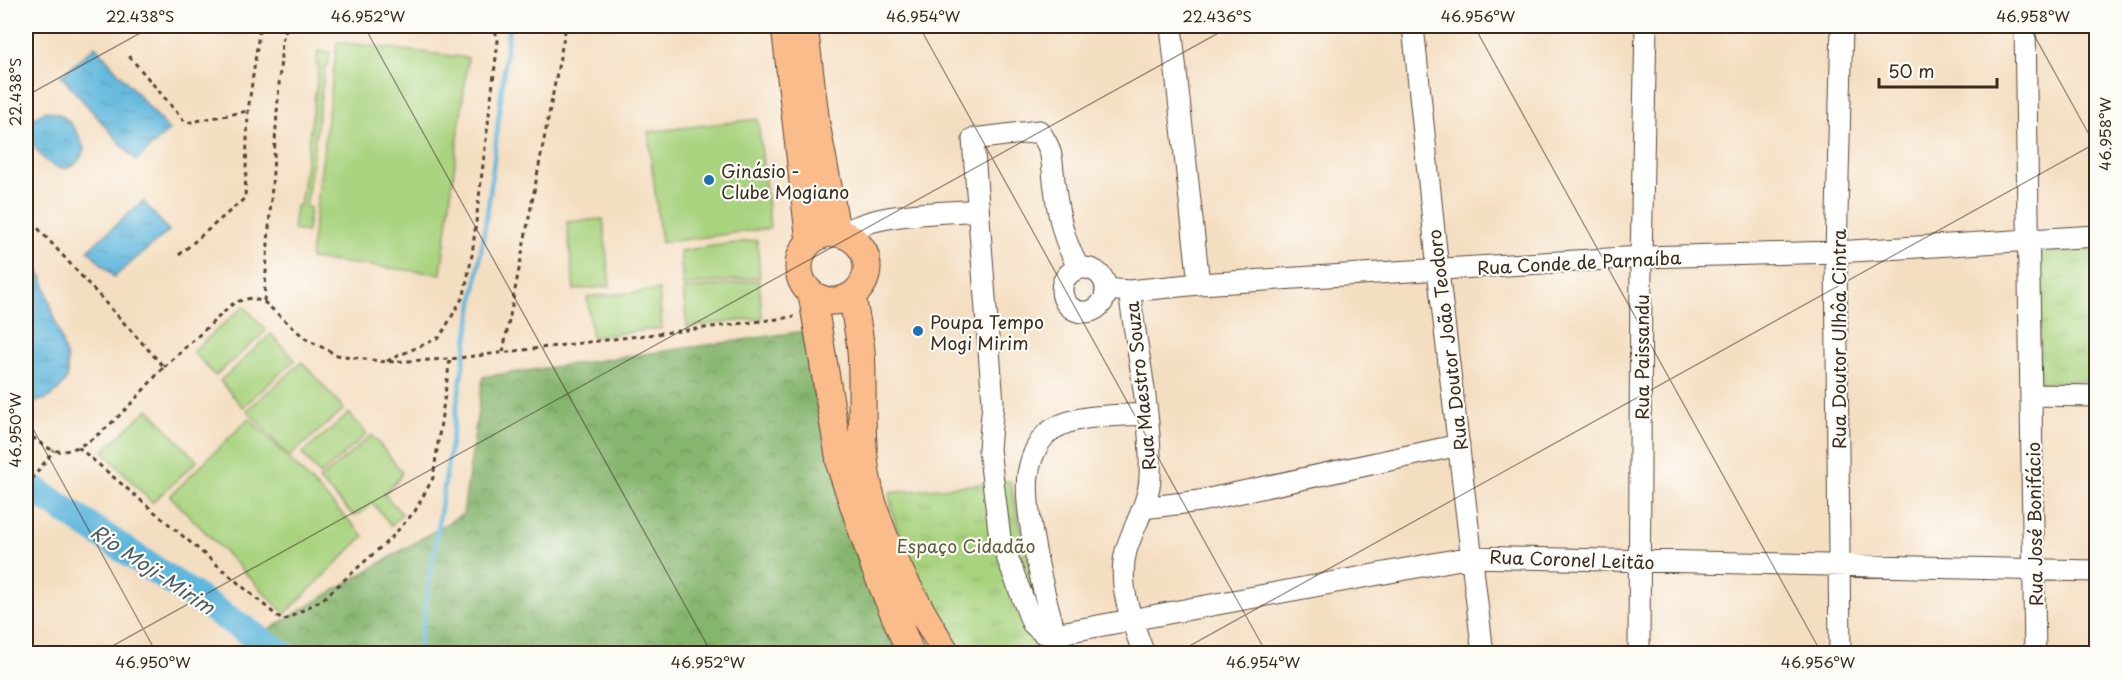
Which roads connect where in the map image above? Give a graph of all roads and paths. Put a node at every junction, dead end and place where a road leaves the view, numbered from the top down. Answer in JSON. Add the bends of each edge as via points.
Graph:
{"nodes":[{"id":1,"x":37,"y":26,"type":"edge"},
{"id":2,"x":260,"y":26,"type":"edge"},
{"id":3,"x":287,"y":26,"type":"edge"},
{"id":4,"x":494,"y":26,"type":"edge"},
{"id":5,"x":566,"y":26,"type":"edge"},
{"id":6,"x":785,"y":26,"type":"edge"},
{"id":7,"x":804,"y":26,"type":"edge"},
{"id":8,"x":1171,"y":26,"type":"edge"},
{"id":9,"x":1413,"y":26,"type":"edge"},
{"id":10,"x":1646,"y":26,"type":"edge"},
{"id":11,"x":1842,"y":26,"type":"edge"},
{"id":12,"x":2025,"y":26,"type":"edge"},
{"id":13,"x":26,"y":35,"type":"edge"},
{"id":14,"x":129,"y":56,"type":"dead end"},
{"id":15,"x":248,"y":111,"type":"junction"},
{"id":16,"x":977,"y":210,"type":"junction"},
{"id":17,"x":26,"y":215,"type":"edge"},
{"id":18,"x":840,"y":234,"type":"junction"},
{"id":19,"x":2097,"y":236,"type":"edge"},
{"id":20,"x":2029,"y":241,"type":"junction"},
{"id":21,"x":810,"y":242,"type":"junction"},
{"id":22,"x":1836,"y":252,"type":"junction"},
{"id":23,"x":178,"y":255,"type":"dead end"},
{"id":24,"x":1641,"y":257,"type":"junction"},
{"id":25,"x":1078,"y":268,"type":"junction"},
{"id":26,"x":1438,"y":270,"type":"junction"},
{"id":27,"x":1199,"y":284,"type":"junction"},
{"id":28,"x":1106,"y":289,"type":"junction"},
{"id":29,"x":1129,"y":291,"type":"junction"},
{"id":30,"x":812,"y":294,"type":"junction"},
{"id":31,"x":852,"y":296,"type":"junction"},
{"id":32,"x":264,"y":302,"type":"junction"},
{"id":33,"x":797,"y":316,"type":"dead end"},
{"id":34,"x":503,"y":352,"type":"junction"},
{"id":35,"x":450,"y":359,"type":"junction"},
{"id":36,"x":386,"y":362,"type":"junction"},
{"id":37,"x":164,"y":367,"type":"junction"},
{"id":38,"x":2032,"y":395,"type":"junction"},
{"id":39,"x":2097,"y":396,"type":"edge"},
{"id":40,"x":1145,"y":414,"type":"junction"},
{"id":41,"x":26,"y":432,"type":"edge"},
{"id":42,"x":1459,"y":444,"type":"junction"},
{"id":43,"x":78,"y":447,"type":"junction"},
{"id":44,"x":54,"y":450,"type":"junction"},
{"id":45,"x":26,"y":487,"type":"edge"},
{"id":46,"x":1143,"y":508,"type":"junction"},
{"id":47,"x":1471,"y":557,"type":"junction"},
{"id":48,"x":1640,"y":562,"type":"junction"},
{"id":49,"x":1840,"y":564,"type":"junction"},
{"id":50,"x":2035,"y":569,"type":"junction"},
{"id":51,"x":2097,"y":571,"type":"edge"},
{"id":52,"x":1131,"y":618,"type":"junction"},
{"id":53,"x":1055,"y":634,"type":"junction"},
{"id":54,"x":911,"y":654,"type":"edge"},
{"id":55,"x":947,"y":654,"type":"edge"},
{"id":56,"x":1062,"y":654,"type":"edge"},
{"id":57,"x":1144,"y":654,"type":"edge"},
{"id":58,"x":1483,"y":654,"type":"edge"},
{"id":59,"x":1639,"y":654,"type":"edge"},
{"id":60,"x":1840,"y":654,"type":"edge"},
{"id":61,"x":2036,"y":654,"type":"edge"}],
"edges":[{"from":1,"to":13,"type":"path"},
{"from":2,"to":15,"type":"path"},
{"from":3,"to":32,"type":"path","via":[[282,41]]},
{"from":4,"to":36,"type":"path","via":[[498,41],[464,295],[440,337]]},
{"from":5,"to":34,"type":"path"},
{"from":6,"to":21,"type":"main road"},
{"from":7,"to":18,"type":"main road","via":[[816,124]]},
{"from":8,"to":27,"type":"street"},
{"from":9,"to":26,"type":"street","name":"Rua Doutor João Teodoro"},
{"from":10,"to":24,"type":"street","name":"Rua Paissandu"},
{"from":11,"to":22,"type":"street","name":"Rua Doutor Ulhôa Cintra"},
{"from":12,"to":20,"type":"street","name":"Rua José Bonifácio"},
{"from":14,"to":15,"type":"path","via":[[186,123]]},
{"from":15,"to":23,"type":"path","via":[[245,198]]},
{"from":16,"to":18,"type":"street","via":[[873,221]]},
{"from":16,"to":25,"type":"street","via":[[973,139],[1039,131],[1050,145],[1057,201],[1070,253]]},
{"from":16,"to":53,"type":"street","via":[[993,403],[989,449],[1000,538],[1032,623],[1043,633]]},
{"from":17,"to":37,"type":"path"},
{"from":18,"to":21,"type":"main road","via":[[827,233]]},
{"from":18,"to":31,"type":"main road","via":[[855,240],[867,262],[867,275]]},
{"from":19,"to":20,"type":"street","name":"Rua Conde de Parnaíba"},
{"from":20,"to":22,"type":"street","name":"Rua Conde de Parnaíba"},
{"from":20,"to":38,"type":"street","name":"Rua José Bonifácio"},
{"from":21,"to":30,"type":"main road","via":[[800,263],[800,274]]},
{"from":22,"to":24,"type":"street","name":"Rua Conde de Parnaíba"},
{"from":22,"to":49,"type":"street","name":"Rua Doutor Ulhôa Cintra"},
{"from":24,"to":26,"type":"street","name":"Rua Conde de Parnaíba"},
{"from":24,"to":48,"type":"street","name":"Rua Paissandu"},
{"from":25,"to":28,"type":"street","via":[[1100,274]]},
{"from":25,"to":28,"type":"street","via":[[1063,283],[1063,298],[1072,309],[1093,311],[1104,301]]},
{"from":26,"to":27,"type":"street","name":"Rua Conde de Parnaíba"},
{"from":26,"to":42,"type":"street","name":"Rua Doutor João Teodoro"},
{"from":27,"to":29,"type":"street","name":"Rua Conde de Parnaíba"},
{"from":28,"to":29,"type":"street","name":"Rua Conde de Parnaíba"},
{"from":29,"to":40,"type":"street","name":"Rua Maestro Souza"},
{"from":30,"to":31,"type":"main road","via":[[832,301]]},
{"from":30,"to":54,"type":"main road","via":[[841,468],[875,568]]},
{"from":31,"to":55,"type":"main road","via":[[861,351],[861,427],[867,481],[885,536],[914,601]]},
{"from":32,"to":36,"type":"path","via":[[306,339],[337,356]]},
{"from":32,"to":37,"type":"path","via":[[251,298],[235,303]]},
{"from":33,"to":34,"type":"path"},
{"from":34,"to":35,"type":"path"},
{"from":35,"to":36,"type":"path"},
{"from":35,"to":43,"type":"path","via":[[433,478],[415,511],[323,599],[283,621]]},
{"from":37,"to":43,"type":"path","via":[[97,437]]},
{"from":38,"to":39,"type":"street"},
{"from":38,"to":50,"type":"street","name":"Rua José Bonifácio"},
{"from":40,"to":46,"type":"street","name":"Rua Maestro Souza","via":[[1150,480]]},
{"from":40,"to":53,"type":"street","via":[[1073,421],[1054,428],[1042,438],[1032,457],[1028,476],[1032,531]]},
{"from":41,"to":44,"type":"path"},
{"from":42,"to":46,"type":"street","via":[[1200,501]]},
{"from":42,"to":47,"type":"street","name":"Rua Doutor João Teodoro"},
{"from":43,"to":44,"type":"path"},
{"from":44,"to":45,"type":"path"},
{"from":46,"to":52,"type":"street","name":"Rua Maestro Souza","via":[[1126,553],[1124,580]]},
{"from":47,"to":48,"type":"street","name":"Rua Coronel Leitão"},
{"from":47,"to":52,"type":"street","name":"Rua Coronel Leitão"},
{"from":47,"to":58,"type":"street","name":"Rua Doutor João Teodoro"},
{"from":48,"to":49,"type":"street","name":"Rua Coronel Leitão"},
{"from":48,"to":59,"type":"street","name":"Rua Paissandu"},
{"from":49,"to":50,"type":"street","name":"Rua Coronel Leitão"},
{"from":49,"to":60,"type":"street","name":"Rua Doutor Ulhôa Cintra"},
{"from":50,"to":51,"type":"street","name":"Rua Coronel Leitão"},
{"from":50,"to":61,"type":"street","name":"Rua José Bonifácio"},
{"from":52,"to":53,"type":"street","name":"Rua Coronel Leitão"},
{"from":52,"to":57,"type":"street","name":"Rua Maestro Souza"},
{"from":53,"to":56,"type":"street"}]}
